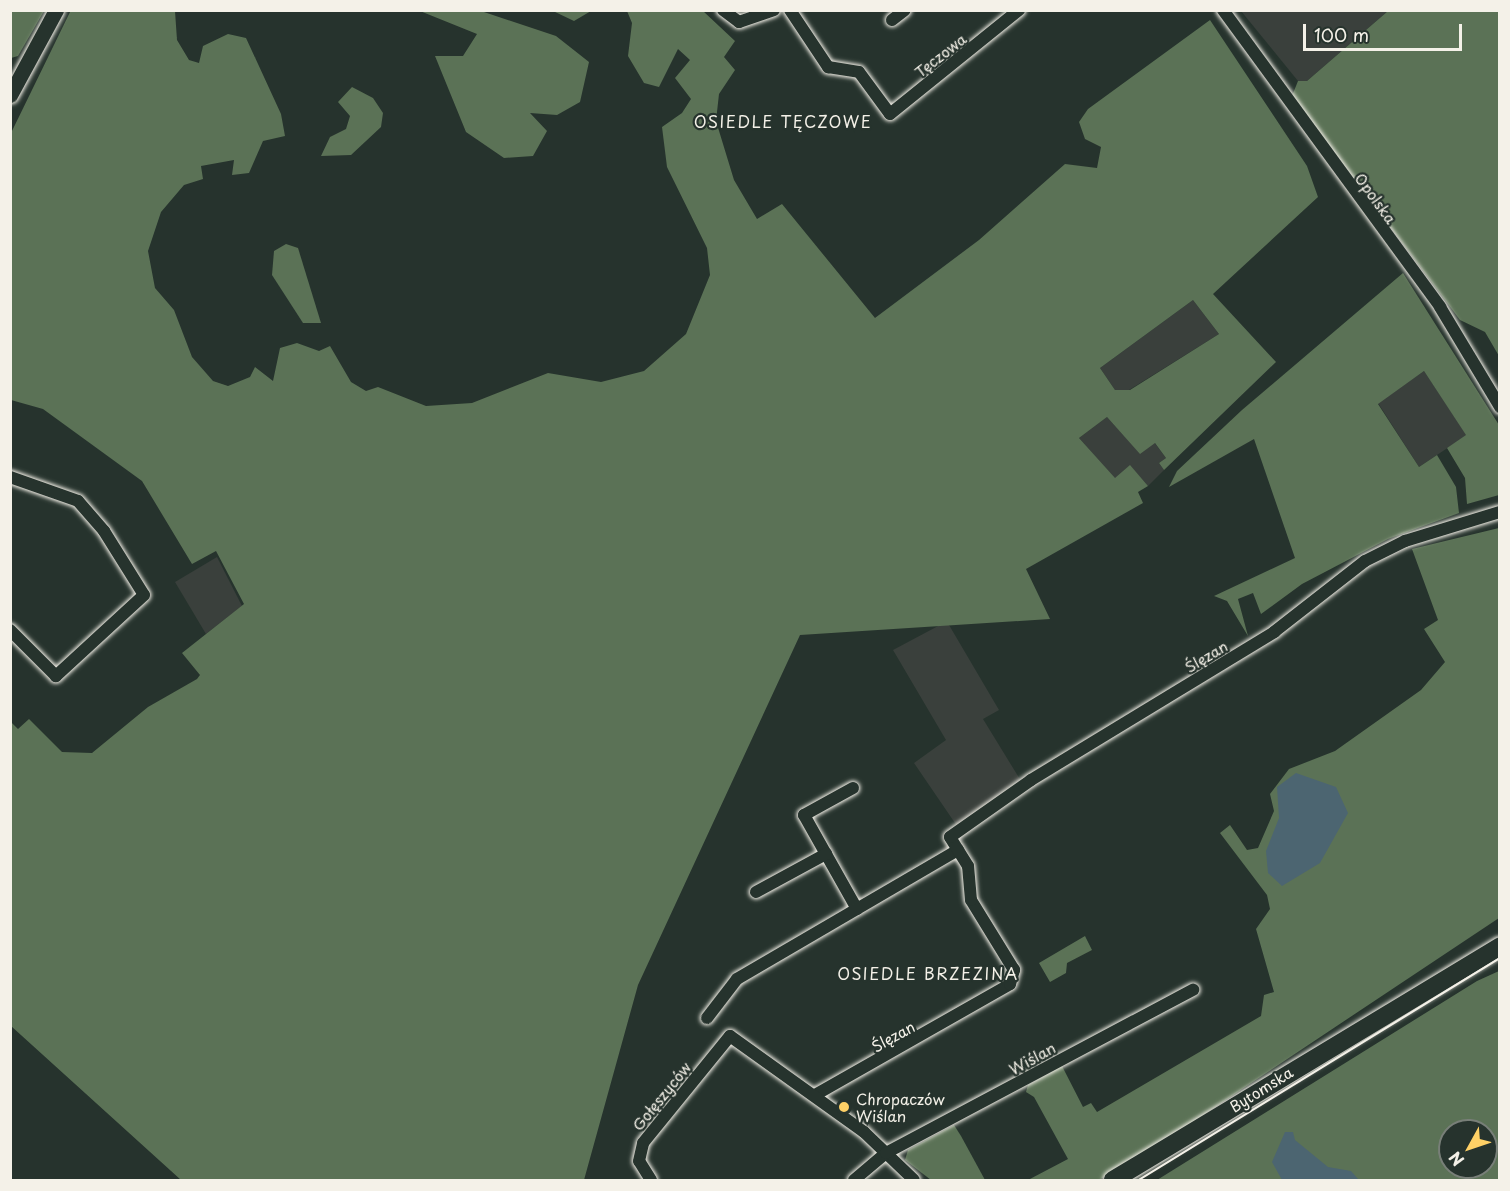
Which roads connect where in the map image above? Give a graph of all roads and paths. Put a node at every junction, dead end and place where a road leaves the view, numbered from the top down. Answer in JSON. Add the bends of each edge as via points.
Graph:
{"nodes":[{"id":1,"x":56,"y":10,"type":"edge"},
{"id":2,"x":723,"y":10,"type":"edge"},
{"id":3,"x":774,"y":10,"type":"edge"},
{"id":4,"x":790,"y":10,"type":"edge"},
{"id":5,"x":905,"y":10,"type":"edge"},
{"id":6,"x":1019,"y":10,"type":"edge"},
{"id":7,"x":1223,"y":10,"type":"edge"},
{"id":8,"x":892,"y":20,"type":"dead end"},
{"id":9,"x":11,"y":94,"type":"edge"},
{"id":10,"x":1500,"y":407,"type":"edge"},
{"id":11,"x":10,"y":477,"type":"edge"},
{"id":12,"x":1500,"y":512,"type":"edge"},
{"id":13,"x":10,"y":630,"type":"edge"},
{"id":14,"x":853,"y":788,"type":"dead end"},
{"id":15,"x":958,"y":850,"type":"junction"},
{"id":16,"x":826,"y":854,"type":"junction"},
{"id":17,"x":756,"y":892,"type":"dead end"},
{"id":18,"x":857,"y":909,"type":"junction"},
{"id":19,"x":1500,"y":935,"type":"edge"},
{"id":20,"x":1500,"y":946,"type":"edge"},
{"id":21,"x":1193,"y":990,"type":"dead end"},
{"id":22,"x":1409,"y":997,"type":"junction"},
{"id":23,"x":707,"y":1018,"type":"dead end"},
{"id":24,"x":814,"y":1095,"type":"junction"},
{"id":25,"x":886,"y":1153,"type":"junction"},
{"id":26,"x":651,"y":1180,"type":"edge"},
{"id":27,"x":854,"y":1180,"type":"edge"},
{"id":28,"x":914,"y":1180,"type":"edge"},
{"id":29,"x":1113,"y":1180,"type":"edge"}],
"edges":[{"from":1,"to":9,"type":"street"},
{"from":2,"to":3,"type":"street","via":[[739,22]]},
{"from":4,"to":6,"type":"street","name":"Tęczowa","via":[[828,67],[859,72],[890,114]]},
{"from":5,"to":8,"type":"street"},
{"from":7,"to":10,"type":"street","name":"Opolska","via":[[1440,307]]},
{"from":11,"to":13,"type":"street","via":[[57,489],[78,501],[104,531],[144,595],[56,676]]},
{"from":12,"to":15,"type":"street","name":"Ślęzan","via":[[1405,542],[1365,561],[1274,632],[1031,780],[950,837]]},
{"from":14,"to":16,"type":"street","via":[[804,815]]},
{"from":15,"to":18,"type":"street"},
{"from":15,"to":24,"type":"street","name":"Ślęzan","via":[[968,866],[971,900],[1014,970],[1010,984]]},
{"from":16,"to":17,"type":"street"},
{"from":16,"to":18,"type":"street"},
{"from":18,"to":23,"type":"street","via":[[737,978]]},
{"from":19,"to":22,"type":"main road","name":"Bytomska"},
{"from":20,"to":22,"type":"main road","name":"Bytomska"},
{"from":21,"to":25,"type":"street","name":"Wiślan"},
{"from":22,"to":29,"type":"main road","name":"Bytomska"},
{"from":24,"to":25,"type":"street"},
{"from":24,"to":26,"type":"street","name":"Gołęszyców","via":[[730,1036],[643,1143],[639,1161]]},
{"from":25,"to":27,"type":"street"},
{"from":25,"to":28,"type":"street"}]}
